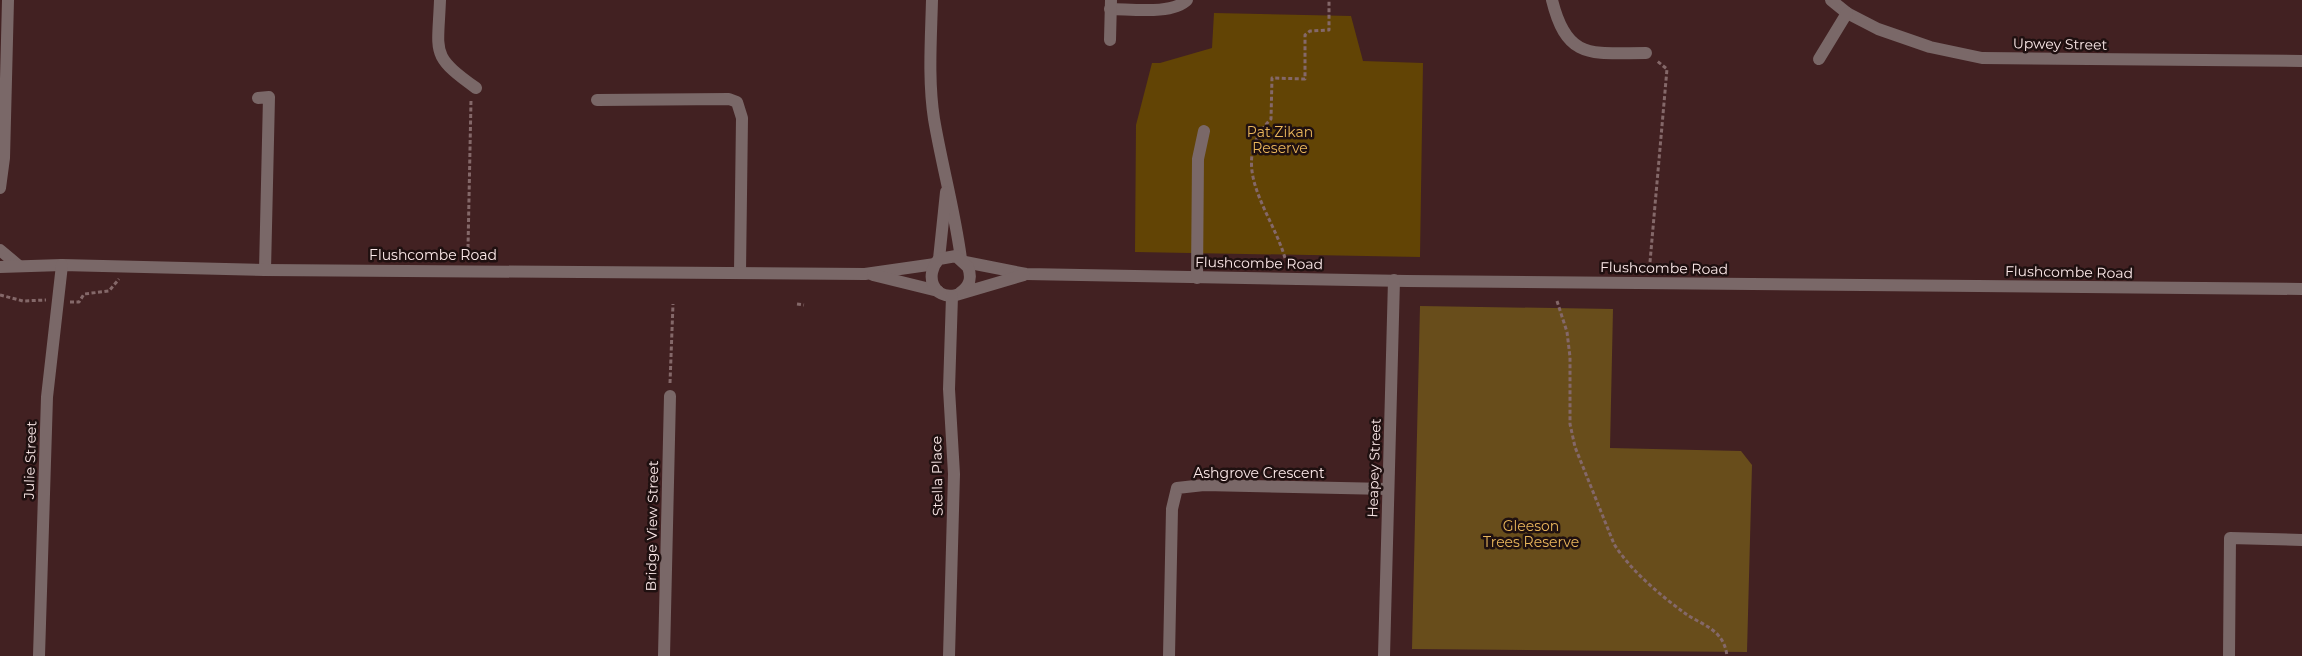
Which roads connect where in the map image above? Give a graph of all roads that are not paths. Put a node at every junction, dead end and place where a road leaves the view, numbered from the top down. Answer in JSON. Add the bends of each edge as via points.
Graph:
{"nodes":[{"id":1,"x":8,"y":0,"type":"edge"},
{"id":2,"x":440,"y":0,"type":"edge"},
{"id":3,"x":932,"y":0,"type":"edge"},
{"id":4,"x":1187,"y":0,"type":"edge"},
{"id":5,"x":1552,"y":0,"type":"edge"},
{"id":6,"x":1831,"y":0,"type":"edge"},
{"id":7,"x":1110,"y":4,"type":"edge"},
{"id":8,"x":1846,"y":13,"type":"junction"},
{"id":9,"x":1110,"y":40,"type":"dead end"},
{"id":10,"x":1646,"y":52,"type":"road end"},
{"id":11,"x":1819,"y":60,"type":"dead end"},
{"id":12,"x":2302,"y":61,"type":"edge"},
{"id":13,"x":476,"y":88,"type":"road end"},
{"id":14,"x":258,"y":98,"type":"dead end"},
{"id":15,"x":597,"y":100,"type":"dead end"},
{"id":16,"x":1204,"y":131,"type":"dead end"},
{"id":17,"x":947,"y":182,"type":"junction"},
{"id":18,"x":0,"y":188,"type":"edge"},
{"id":19,"x":0,"y":250,"type":"edge"},
{"id":20,"x":963,"y":260,"type":"junction"},
{"id":21,"x":937,"y":262,"type":"junction"},
{"id":22,"x":62,"y":265,"type":"junction"},
{"id":23,"x":19,"y":266,"type":"junction"},
{"id":24,"x":0,"y":267,"type":"edge"},
{"id":25,"x":266,"y":270,"type":"junction"},
{"id":26,"x":740,"y":272,"type":"junction"},
{"id":27,"x":866,"y":274,"type":"junction"},
{"id":28,"x":1026,"y":274,"type":"junction"},
{"id":29,"x":1197,"y":278,"type":"junction"},
{"id":30,"x":1394,"y":280,"type":"junction"},
{"id":31,"x":2302,"y":289,"type":"edge"},
{"id":32,"x":938,"y":291,"type":"junction"},
{"id":33,"x":956,"y":295,"type":"junction"},
{"id":34,"x":670,"y":396,"type":"road end"},
{"id":35,"x":1388,"y":489,"type":"junction"},
{"id":36,"x":2302,"y":540,"type":"edge"},
{"id":37,"x":39,"y":656,"type":"edge"},
{"id":38,"x":664,"y":656,"type":"edge"},
{"id":39,"x":949,"y":656,"type":"edge"},
{"id":40,"x":1169,"y":656,"type":"edge"},
{"id":41,"x":1384,"y":656,"type":"edge"},
{"id":42,"x":2229,"y":656,"type":"edge"}],
"edges":[{"from":1,"to":18,"type":"street","via":[[4,158]]},
{"from":2,"to":13,"type":"street","via":[[438,47],[441,59]]},
{"from":3,"to":17,"type":"street","via":[[931,89]]},
{"from":4,"to":7,"type":"street","via":[[1181,6],[1168,9]]},
{"from":5,"to":10,"type":"street","via":[[1565,35],[1578,48],[1598,53]]},
{"from":6,"to":8,"type":"street","name":"Upwey Street"},
{"from":7,"to":9,"type":"street"},
{"from":8,"to":11,"type":"street"},
{"from":8,"to":12,"type":"street","name":"Upwey Street","via":[[1878,29],[1930,47],[1982,58]]},
{"from":14,"to":25,"type":"street","via":[[269,97]]},
{"from":15,"to":26,"type":"street","via":[[729,98],[737,102],[742,118]]},
{"from":16,"to":29,"type":"street","via":[[1198,159]]},
{"from":17,"to":20,"type":"street"},
{"from":17,"to":21,"type":"street"},
{"from":19,"to":23,"type":"street"},
{"from":20,"to":21,"type":"street","via":[[950,256]]},
{"from":20,"to":28,"type":"street","name":"Flushcombe Road"},
{"from":20,"to":33,"type":"street","via":[[970,279],[965,290]]},
{"from":21,"to":27,"type":"street","name":"Flushcombe Road"},
{"from":21,"to":32,"type":"street","via":[[931,281]]},
{"from":22,"to":23,"type":"street","name":"Flushcombe Road"},
{"from":22,"to":25,"type":"street","name":"Flushcombe Road"},
{"from":22,"to":37,"type":"street","name":"Julie Street","via":[[47,397]]},
{"from":23,"to":24,"type":"street","name":"Flushcombe Road"},
{"from":25,"to":26,"type":"street","name":"Flushcombe Road"},
{"from":26,"to":27,"type":"street","name":"Flushcombe Road"},
{"from":27,"to":32,"type":"street","name":"Flushcombe Road"},
{"from":28,"to":29,"type":"street","name":"Flushcombe Road"},
{"from":28,"to":33,"type":"street","name":"Flushcombe Road"},
{"from":29,"to":30,"type":"street","name":"Flushcombe Road"},
{"from":30,"to":31,"type":"street","name":"Flushcombe Road"},
{"from":30,"to":35,"type":"street","name":"Heapey Street"},
{"from":32,"to":33,"type":"street"},
{"from":33,"to":39,"type":"street","name":"Stella Place","via":[[949,389],[954,474]]},
{"from":34,"to":38,"type":"street","name":"Bridge View Street"},
{"from":35,"to":40,"type":"street","name":"Ashgrove Crescent","via":[[1204,485],[1177,488],[1172,509]]},
{"from":35,"to":41,"type":"street","name":"Heapey Street"},
{"from":36,"to":42,"type":"street","via":[[2230,538]]}]}
